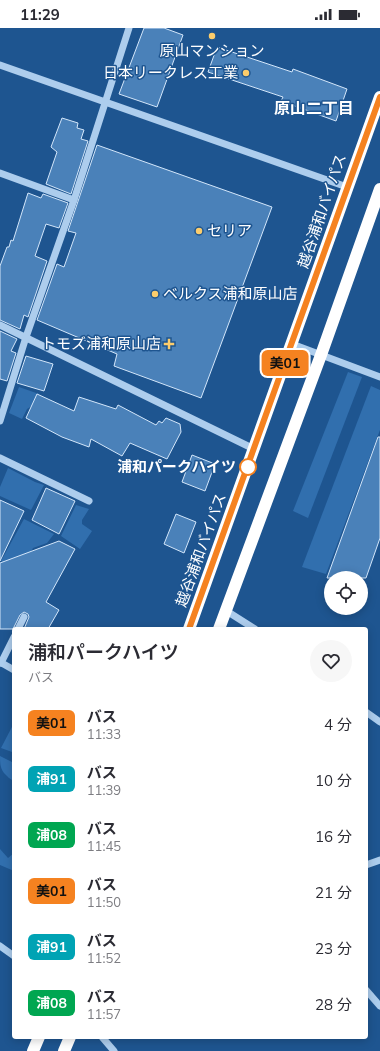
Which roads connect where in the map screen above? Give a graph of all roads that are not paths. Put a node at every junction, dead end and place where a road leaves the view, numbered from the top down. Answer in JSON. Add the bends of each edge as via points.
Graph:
{"nodes":[{"id":1,"x":129,"y":28,"type":"edge"},
{"id":2,"x":0,"y":65,"type":"edge"},
{"id":3,"x":380,"y":97,"type":"edge"},
{"id":4,"x":105,"y":102,"type":"junction"},
{"id":5,"x":0,"y":173,"type":"edge"},
{"id":6,"x":348,"y":187,"type":"junction"},
{"id":7,"x":380,"y":189,"type":"edge"},
{"id":8,"x":74,"y":200,"type":"junction"},
{"id":9,"x":0,"y":325,"type":"edge"},
{"id":10,"x":26,"y":337,"type":"junction"},
{"id":11,"x":292,"y":344,"type":"junction"},
{"id":12,"x":321,"y":355,"type":"junction"},
{"id":13,"x":380,"y":377,"type":"edge"},
{"id":14,"x":0,"y":421,"type":"edge"},
{"id":15,"x":254,"y":449,"type":"junction"},
{"id":16,"x":0,"y":458,"type":"edge"},
{"id":17,"x":89,"y":501,"type":"dead end"},
{"id":18,"x":225,"y":610,"type":"junction"},
{"id":19,"x":24,"y":617,"type":"dead end"},
{"id":20,"x":19,"y":627,"type":"edge"},
{"id":21,"x":190,"y":627,"type":"edge"},
{"id":22,"x":220,"y":627,"type":"edge"},
{"id":23,"x":252,"y":627,"type":"edge"},
{"id":24,"x":12,"y":641,"type":"edge"},
{"id":25,"x":1,"y":662,"type":"edge"},
{"id":26,"x":12,"y":669,"type":"edge"},
{"id":27,"x":368,"y":713,"type":"edge"},
{"id":28,"x":380,"y":722,"type":"edge"},
{"id":29,"x":380,"y":860,"type":"edge"},
{"id":30,"x":368,"y":864,"type":"edge"},
{"id":31,"x":0,"y":946,"type":"edge"},
{"id":32,"x":12,"y":955,"type":"edge"},
{"id":33,"x":368,"y":992,"type":"edge"},
{"id":34,"x":380,"y":1006,"type":"edge"},
{"id":35,"x":38,"y":1039,"type":"edge"},
{"id":36,"x":69,"y":1039,"type":"edge"},
{"id":37,"x":104,"y":1039,"type":"edge"},
{"id":38,"x":33,"y":1051,"type":"edge"},
{"id":39,"x":64,"y":1051,"type":"edge"},
{"id":40,"x":114,"y":1051,"type":"edge"}],
"edges":[{"from":1,"to":4,"type":"street"},
{"from":2,"to":4,"type":"street"},
{"from":3,"to":6,"type":"highway","name":"越谷浦和バイパス"},
{"from":4,"to":6,"type":"street"},
{"from":4,"to":8,"type":"street"},
{"from":5,"to":8,"type":"street"},
{"from":6,"to":11,"type":"highway","name":"越谷浦和バイパス"},
{"from":7,"to":12,"type":"highway"},
{"from":8,"to":10,"type":"street"},
{"from":9,"to":10,"type":"street"},
{"from":10,"to":14,"type":"street"},
{"from":10,"to":15,"type":"street"},
{"from":11,"to":12,"type":"street"},
{"from":11,"to":15,"type":"highway","name":"越谷浦和バイパス"},
{"from":12,"to":13,"type":"street"},
{"from":12,"to":18,"type":"highway"},
{"from":15,"to":21,"type":"highway","name":"越谷浦和バイパス"},
{"from":16,"to":17,"type":"street"},
{"from":18,"to":22,"type":"highway"},
{"from":18,"to":23,"type":"street"},
{"from":19,"to":20,"type":"street"},
{"from":24,"to":25,"type":"street"},
{"from":25,"to":26,"type":"street"},
{"from":27,"to":28,"type":"street"},
{"from":29,"to":30,"type":"street"},
{"from":31,"to":32,"type":"street"},
{"from":33,"to":34,"type":"street"},
{"from":35,"to":38,"type":"highway"},
{"from":36,"to":39,"type":"highway"},
{"from":37,"to":40,"type":"street"}]}
